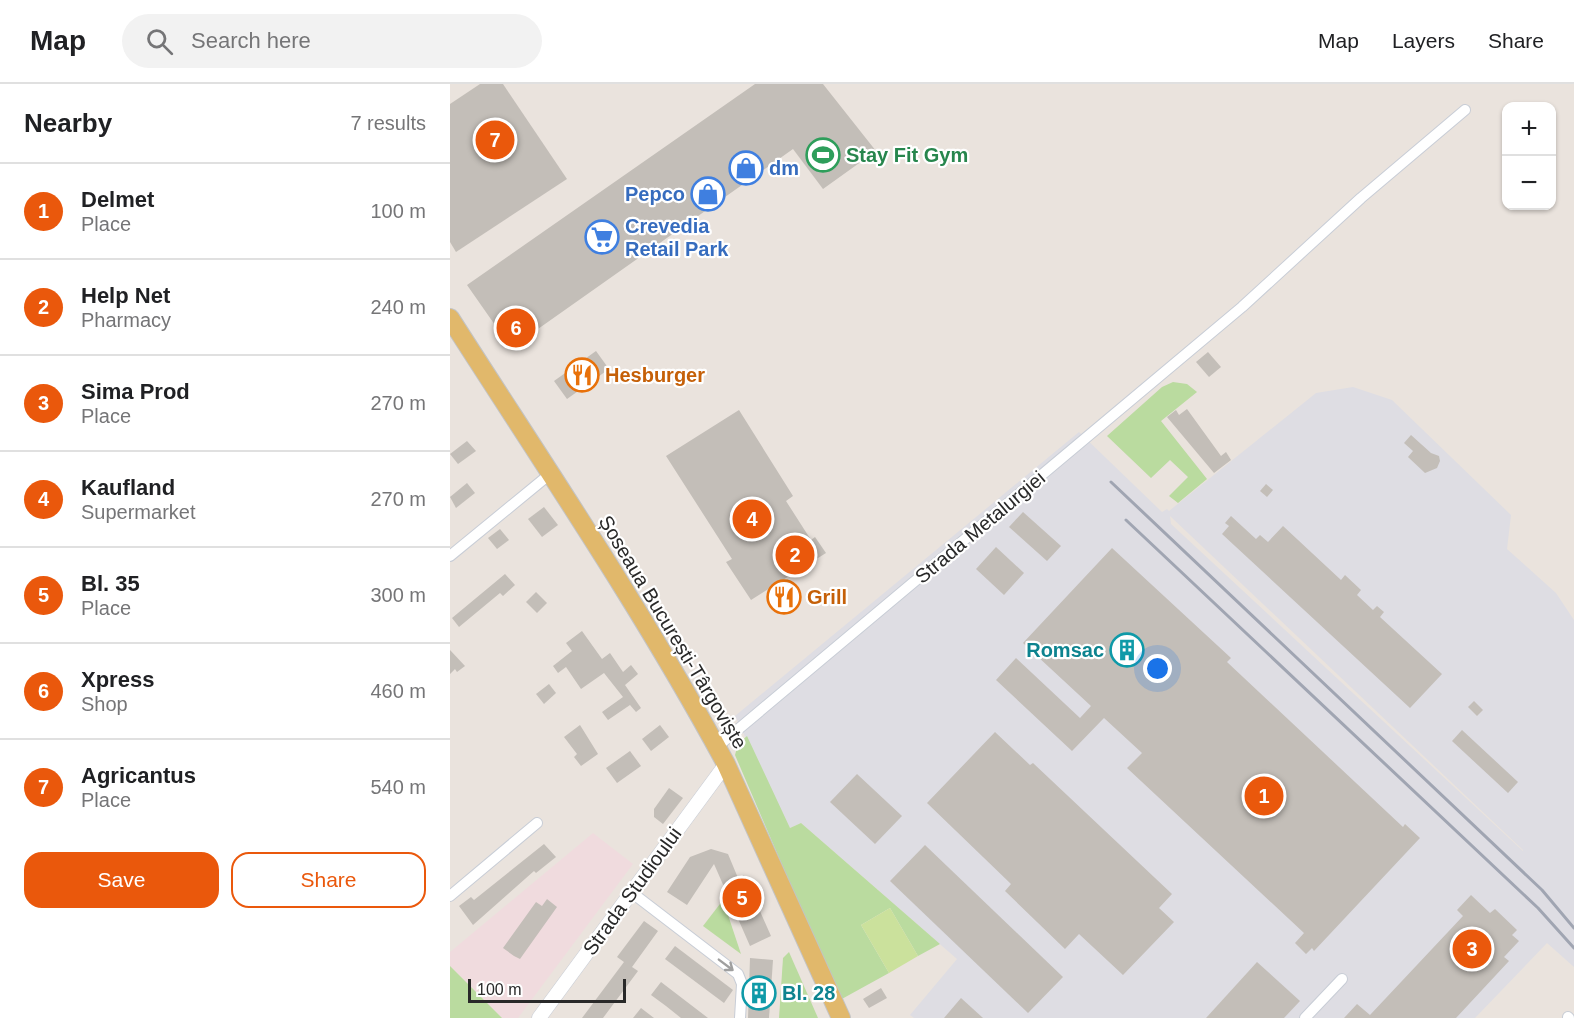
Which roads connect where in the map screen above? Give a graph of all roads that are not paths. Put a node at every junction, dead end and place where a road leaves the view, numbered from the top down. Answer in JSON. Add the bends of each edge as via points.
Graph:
{"nodes":[{"id":1,"x":1465,"y":110,"type":"dead end"},
{"id":2,"x":450,"y":318,"type":"edge"},
{"id":3,"x":550,"y":474,"type":"junction"},
{"id":4,"x":450,"y":556,"type":"edge"},
{"id":5,"x":717,"y":747,"type":"junction"},
{"id":6,"x":726,"y":764,"type":"junction"},
{"id":7,"x":537,"y":823,"type":"dead end"},
{"id":8,"x":631,"y":892,"type":"junction"},
{"id":9,"x":450,"y":896,"type":"edge"},
{"id":10,"x":1342,"y":979,"type":"dead end"},
{"id":11,"x":539,"y":1018,"type":"edge"},
{"id":12,"x":740,"y":1018,"type":"edge"},
{"id":13,"x":841,"y":1018,"type":"edge"},
{"id":14,"x":1305,"y":1018,"type":"edge"}],
"edges":[{"from":1,"to":5,"type":"street","name":"Strada Metalurgiei","via":[[1360,198],[1242,307]]},
{"from":2,"to":3,"type":"main road","name":"Șoseaua București-Târgoviște"},
{"from":3,"to":4,"type":"street"},
{"from":3,"to":5,"type":"main road","name":"Șoseaua București-Târgoviște"},
{"from":5,"to":6,"type":"main road","name":"Șoseaua București-Târgoviște"},
{"from":6,"to":8,"type":"street","name":"Strada Studioului"},
{"from":6,"to":13,"type":"main road","name":"Șoseaua București-Târgoviște"},
{"from":7,"to":9,"type":"street"},
{"from":8,"to":11,"type":"street","name":"Strada Studioului"},
{"from":8,"to":12,"type":"street","one_way":true,"via":[[738,974],[742,984]]},
{"from":10,"to":14,"type":"street"}]}
